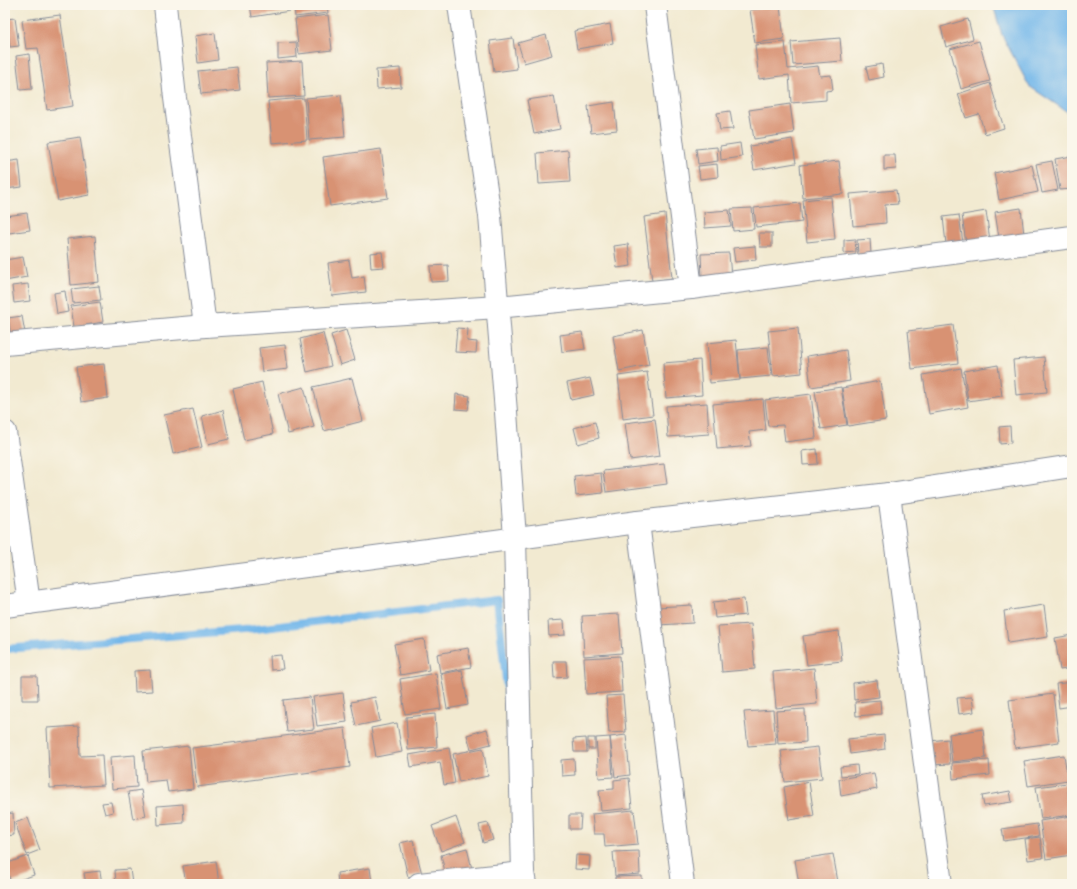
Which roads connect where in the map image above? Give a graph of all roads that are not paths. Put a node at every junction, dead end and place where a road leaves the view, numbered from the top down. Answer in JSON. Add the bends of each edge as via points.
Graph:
{"nodes":[{"id":1,"x":165,"y":5,"type":"edge"},
{"id":2,"x":459,"y":5,"type":"edge"},
{"id":3,"x":655,"y":5,"type":"edge"},
{"id":4,"x":1072,"y":237,"type":"edge"},
{"id":5,"x":691,"y":288,"type":"junction"},
{"id":6,"x":498,"y":307,"type":"junction"},
{"id":7,"x":205,"y":326,"type":"junction"},
{"id":8,"x":5,"y":344,"type":"edge"},
{"id":9,"x":5,"y":432,"type":"edge"},
{"id":10,"x":1072,"y":466,"type":"edge"},
{"id":11,"x":889,"y":494,"type":"junction"},
{"id":12,"x":638,"y":522,"type":"junction"},
{"id":13,"x":515,"y":538,"type":"junction"},
{"id":14,"x":29,"y":603,"type":"junction"},
{"id":15,"x":5,"y":606,"type":"edge"},
{"id":16,"x":524,"y":879,"type":"edge"},
{"id":17,"x":419,"y":884,"type":"edge"},
{"id":18,"x":683,"y":884,"type":"edge"},
{"id":19,"x":941,"y":884,"type":"edge"}],
"edges":[{"from":1,"to":7,"type":"street"},
{"from":2,"to":6,"type":"street","via":[[490,216]]},
{"from":3,"to":5,"type":"street"},
{"from":4,"to":5,"type":"street"},
{"from":5,"to":6,"type":"street"},
{"from":6,"to":7,"type":"street"},
{"from":6,"to":13,"type":"street"},
{"from":7,"to":8,"type":"street"},
{"from":9,"to":14,"type":"street"},
{"from":10,"to":11,"type":"street"},
{"from":11,"to":12,"type":"street"},
{"from":11,"to":19,"type":"street"},
{"from":12,"to":13,"type":"street"},
{"from":12,"to":18,"type":"street"},
{"from":13,"to":14,"type":"street"},
{"from":13,"to":16,"type":"street"},
{"from":14,"to":15,"type":"street"},
{"from":16,"to":17,"type":"street"}]}
